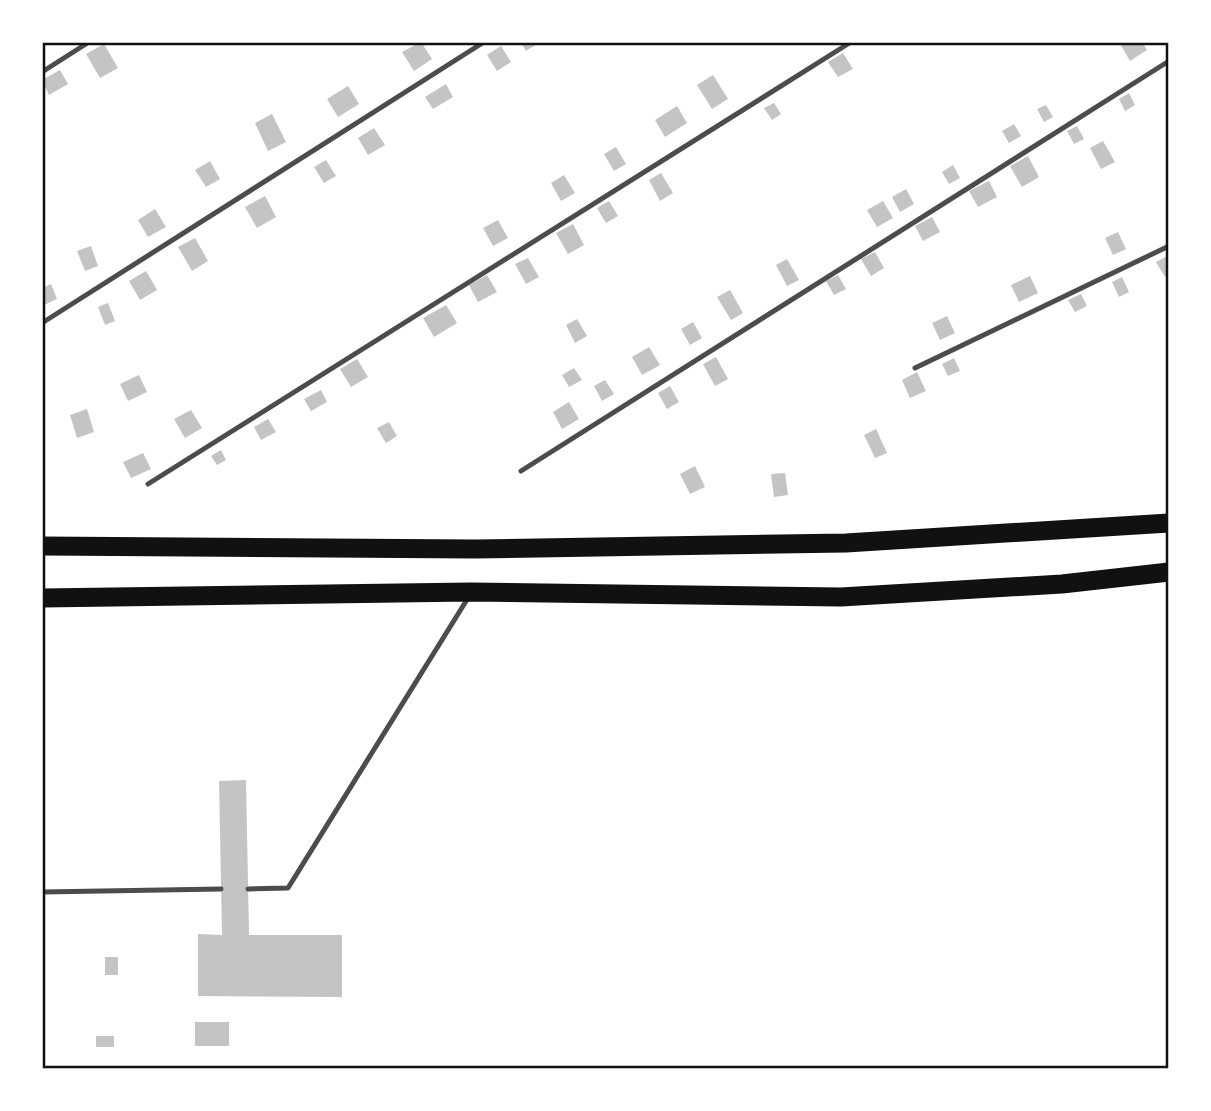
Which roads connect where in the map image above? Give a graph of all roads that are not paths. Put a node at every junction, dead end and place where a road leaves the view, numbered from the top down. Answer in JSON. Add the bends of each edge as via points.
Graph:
{"nodes":[{"id":1,"x":89,"y":42,"type":"edge"},
{"id":2,"x":484,"y":42,"type":"edge"},
{"id":3,"x":850,"y":42,"type":"edge"},
{"id":4,"x":1169,"y":61,"type":"edge"},
{"id":5,"x":42,"y":72,"type":"edge"},
{"id":6,"x":1169,"y":246,"type":"edge"},
{"id":7,"x":42,"y":323,"type":"edge"},
{"id":8,"x":915,"y":369,"type":"dead end"},
{"id":9,"x":521,"y":471,"type":"dead end"},
{"id":10,"x":148,"y":484,"type":"dead end"},
{"id":11,"x":1169,"y":523,"type":"edge"},
{"id":12,"x":42,"y":546,"type":"edge"},
{"id":13,"x":1169,"y":572,"type":"edge"},
{"id":14,"x":471,"y":592,"type":"junction"},
{"id":15,"x":42,"y":598,"type":"edge"},
{"id":16,"x":221,"y":889,"type":"dead end"},
{"id":17,"x":248,"y":889,"type":"dead end"},
{"id":18,"x":42,"y":892,"type":"edge"}],
"edges":[{"from":1,"to":5,"type":"lane"},
{"from":2,"to":7,"type":"lane"},
{"from":3,"to":10,"type":"lane"},
{"from":4,"to":9,"type":"lane"},
{"from":6,"to":8,"type":"lane"},
{"from":11,"to":12,"type":"highway","via":[[846,543],[475,549]]},
{"from":13,"to":14,"type":"highway","via":[[1062,584],[841,597]]},
{"from":14,"to":15,"type":"highway"},
{"from":14,"to":17,"type":"lane","via":[[288,888]]},
{"from":16,"to":18,"type":"lane"}]}
